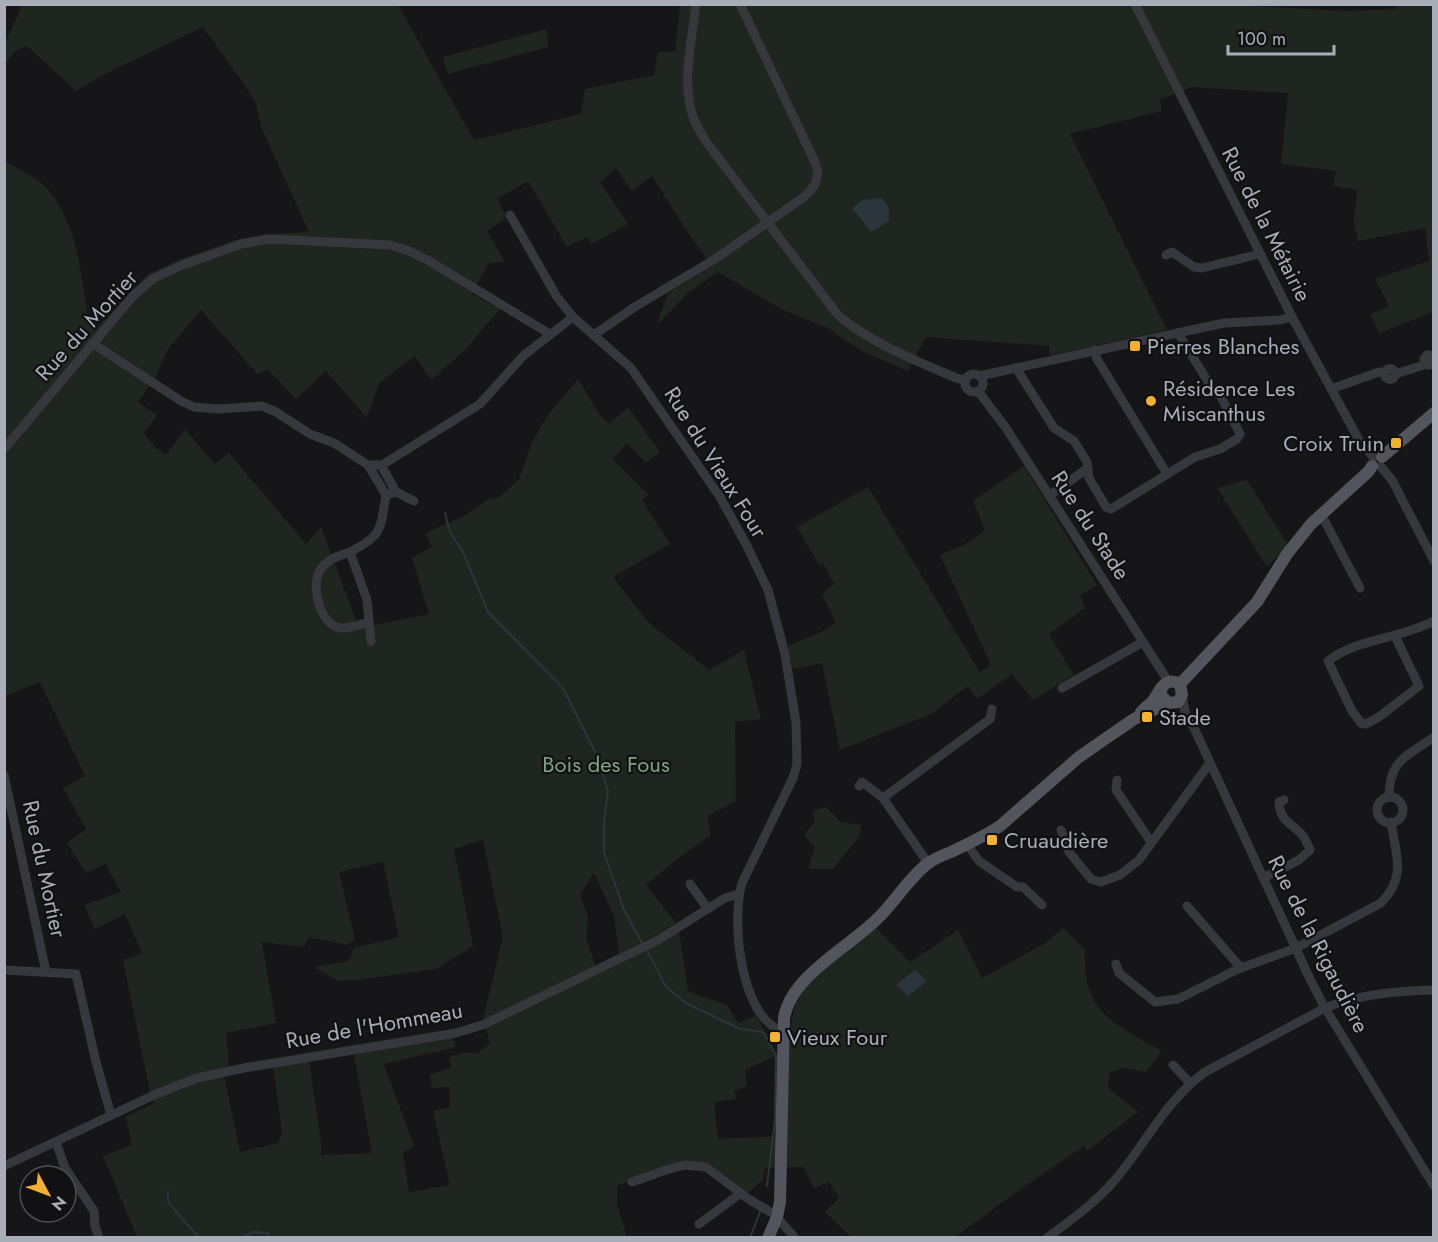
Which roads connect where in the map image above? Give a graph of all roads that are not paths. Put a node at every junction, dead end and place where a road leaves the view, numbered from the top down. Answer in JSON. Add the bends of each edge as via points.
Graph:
{"nodes":[{"id":1,"x":696,"y":4,"type":"edge"},
{"id":2,"x":740,"y":4,"type":"edge"},
{"id":3,"x":1135,"y":4,"type":"edge"},
{"id":4,"x":510,"y":215,"type":"dead end"},
{"id":5,"x":768,"y":223,"type":"junction"},
{"id":6,"x":1260,"y":254,"type":"junction"},
{"id":7,"x":1166,"y":255,"type":"dead end"},
{"id":8,"x":1292,"y":316,"type":"junction"},
{"id":9,"x":573,"y":317,"type":"junction"},
{"id":10,"x":1178,"y":333,"type":"junction"},
{"id":11,"x":550,"y":334,"type":"junction"},
{"id":12,"x":594,"y":335,"type":"junction"},
{"id":13,"x":92,"y":343,"type":"junction"},
{"id":14,"x":1095,"y":350,"type":"junction"},
{"id":15,"x":1434,"y":356,"type":"edge"},
{"id":16,"x":1429,"y":363,"type":"edge"},
{"id":17,"x":1016,"y":368,"type":"junction"},
{"id":18,"x":979,"y":376,"type":"junction"},
{"id":19,"x":965,"y":380,"type":"junction"},
{"id":20,"x":1331,"y":389,"type":"junction"},
{"id":21,"x":978,"y":391,"type":"junction"},
{"id":22,"x":1434,"y":413,"type":"edge"},
{"id":23,"x":4,"y":449,"type":"edge"},
{"id":24,"x":1377,"y":462,"type":"junction"},
{"id":25,"x":368,"y":465,"type":"junction"},
{"id":26,"x":381,"y":465,"type":"junction"},
{"id":27,"x":1088,"y":468,"type":"junction"},
{"id":28,"x":1167,"y":474,"type":"junction"},
{"id":29,"x":396,"y":492,"type":"junction"},
{"id":30,"x":386,"y":495,"type":"junction"},
{"id":31,"x":1049,"y":496,"type":"junction"},
{"id":32,"x":414,"y":501,"type":"dead end"},
{"id":33,"x":1320,"y":514,"type":"junction"},
{"id":34,"x":350,"y":552,"type":"junction"},
{"id":35,"x":1434,"y":561,"type":"edge"},
{"id":36,"x":1360,"y":588,"type":"dead end"},
{"id":37,"x":1434,"y":621,"type":"edge"},
{"id":38,"x":369,"y":622,"type":"junction"},
{"id":39,"x":1395,"y":636,"type":"junction"},
{"id":40,"x":371,"y":641,"type":"dead end"},
{"id":41,"x":1143,"y":642,"type":"junction"},
{"id":42,"x":1062,"y":688,"type":"dead end"},
{"id":43,"x":1172,"y":692,"type":"junction"},
{"id":44,"x":992,"y":709,"type":"dead end"},
{"id":45,"x":1434,"y":737,"type":"edge"},
{"id":46,"x":1209,"y":764,"type":"junction"},
{"id":47,"x":4,"y":775,"type":"edge"},
{"id":48,"x":1117,"y":780,"type":"dead end"},
{"id":49,"x":859,"y":786,"type":"dead end"},
{"id":50,"x":1389,"y":797,"type":"junction"},
{"id":51,"x":883,"y":798,"type":"junction"},
{"id":52,"x":1284,"y":800,"type":"dead end"},
{"id":53,"x":1391,"y":822,"type":"junction"},
{"id":54,"x":1061,"y":830,"type":"dead end"},
{"id":55,"x":1151,"y":842,"type":"junction"},
{"id":56,"x":967,"y":844,"type":"junction"},
{"id":57,"x":928,"y":863,"type":"junction"},
{"id":58,"x":1263,"y":878,"type":"junction"},
{"id":59,"x":690,"y":884,"type":"dead end"},
{"id":60,"x":739,"y":894,"type":"junction"},
{"id":61,"x":1042,"y":905,"type":"dead end"},
{"id":62,"x":1187,"y":906,"type":"dead end"},
{"id":63,"x":708,"y":909,"type":"junction"},
{"id":64,"x":1296,"y":948,"type":"junction"},
{"id":65,"x":1116,"y":964,"type":"dead end"},
{"id":66,"x":1241,"y":968,"type":"junction"},
{"id":67,"x":4,"y":970,"type":"edge"},
{"id":68,"x":46,"y":972,"type":"junction"},
{"id":69,"x":1434,"y":990,"type":"edge"},
{"id":70,"x":1325,"y":1008,"type":"junction"},
{"id":71,"x":783,"y":1031,"type":"junction"},
{"id":72,"x":1173,"y":1065,"type":"dead end"},
{"id":73,"x":1190,"y":1083,"type":"junction"},
{"id":74,"x":111,"y":1115,"type":"junction"},
{"id":75,"x":56,"y":1142,"type":"junction"},
{"id":76,"x":4,"y":1166,"type":"edge"},
{"id":77,"x":632,"y":1182,"type":"dead end"},
{"id":78,"x":1434,"y":1186,"type":"edge"},
{"id":79,"x":741,"y":1193,"type":"junction"},
{"id":80,"x":777,"y":1217,"type":"junction"},
{"id":81,"x":699,"y":1224,"type":"dead end"},
{"id":82,"x":99,"y":1238,"type":"edge"},
{"id":83,"x":768,"y":1238,"type":"edge"},
{"id":84,"x":795,"y":1238,"type":"edge"},
{"id":85,"x":1047,"y":1238,"type":"edge"}],
"edges":[{"from":1,"to":5,"type":"street","via":[[688,75],[695,121]]},
{"from":2,"to":5,"type":"street","via":[[818,171],[812,189]]},
{"from":3,"to":6,"type":"street","name":"Rue de la Métairie"},
{"from":4,"to":9,"type":"street","name":"Rue du Vieux Four","via":[[557,297]]},
{"from":5,"to":12,"type":"street"},
{"from":5,"to":19,"type":"street","via":[[831,307],[852,328]]},
{"from":6,"to":7,"type":"street","via":[[1202,268],[1172,252]]},
{"from":6,"to":8,"type":"street","name":"Rue de la Métairie"},
{"from":8,"to":10,"type":"street","via":[[1224,323]]},
{"from":8,"to":20,"type":"street","name":"Rue de la Métairie"},
{"from":9,"to":11,"type":"street"},
{"from":9,"to":12,"type":"street","name":"Rue du Vieux Four"},
{"from":10,"to":14,"type":"street"},
{"from":10,"to":28,"type":"street","via":[[1220,395],[1240,434],[1220,449],[1195,457]]},
{"from":11,"to":13,"type":"street","name":"Rue du Mortier","via":[[409,251],[390,245],[268,239],[214,253],[154,278]]},
{"from":11,"to":26,"type":"street","via":[[523,356],[480,404]]},
{"from":12,"to":60,"type":"street","name":"Rue du Vieux Four","via":[[631,368],[720,497],[768,590],[774,610],[796,723],[797,764]]},
{"from":13,"to":23,"type":"street","name":"Rue du Mortier"},
{"from":13,"to":25,"type":"street","via":[[187,404],[217,409],[262,406]]},
{"from":14,"to":17,"type":"street"},
{"from":14,"to":28,"type":"street"},
{"from":15,"to":16,"type":"street","via":[[1426,356]]},
{"from":16,"to":20,"type":"street","via":[[1395,374],[1388,369]]},
{"from":17,"to":18,"type":"street"},
{"from":17,"to":27,"type":"street","via":[[1054,428],[1074,441]]},
{"from":18,"to":19,"type":"street","via":[[971,375]]},
{"from":18,"to":21,"type":"street","via":[[983,384]]},
{"from":19,"to":21,"type":"street","via":[[968,390]]},
{"from":20,"to":24,"type":"street","name":"Rue de la Métairie","via":[[1359,440]]},
{"from":21,"to":31,"type":"street","name":"Rue du Stade"},
{"from":22,"to":24,"type":"main road"},
{"from":24,"to":33,"type":"main road"},
{"from":24,"to":35,"type":"street","name":"Rue de la Métairie","via":[[1392,480]]},
{"from":25,"to":26,"type":"street"},
{"from":25,"to":30,"type":"street"},
{"from":26,"to":29,"type":"street"},
{"from":27,"to":28,"type":"street","via":[[1089,478],[1106,507],[1111,508]]},
{"from":27,"to":31,"type":"street"},
{"from":29,"to":30,"type":"street"},
{"from":29,"to":32,"type":"street"},
{"from":30,"to":34,"type":"street","via":[[375,536]]},
{"from":31,"to":41,"type":"street","name":"Rue du Stade"},
{"from":33,"to":36,"type":"street"},
{"from":33,"to":43,"type":"main road","via":[[1287,554],[1257,602]]},
{"from":34,"to":38,"type":"street","via":[[367,600]]},
{"from":34,"to":38,"type":"street","via":[[331,560],[318,573],[320,606],[334,626],[343,628]]},
{"from":37,"to":39,"type":"street"},
{"from":38,"to":40,"type":"street"},
{"from":39,"to":39,"type":"street","via":[[1419,686],[1379,717],[1361,723],[1328,661],[1362,645]]},
{"from":41,"to":42,"type":"street"},
{"from":41,"to":43,"type":"street","name":"Rue du Stade"},
{"from":43,"to":46,"type":"street","name":"Rue de la Rigaudière","via":[[1195,730]]},
{"from":43,"to":56,"type":"main road","via":[[1157,708],[1079,757],[1000,826]]},
{"from":44,"to":51,"type":"street","via":[[990,719]]},
{"from":45,"to":50,"type":"street","via":[[1397,763],[1390,774]]},
{"from":46,"to":55,"type":"street"},
{"from":46,"to":58,"type":"street","name":"Rue de la Rigaudière"},
{"from":47,"to":68,"type":"street","name":"Rue du Mortier"},
{"from":48,"to":55,"type":"street","via":[[1116,790]]},
{"from":49,"to":51,"type":"street","via":[[862,782]]},
{"from":50,"to":53,"type":"street","via":[[1381,801],[1378,813]]},
{"from":50,"to":53,"type":"street","via":[[1400,801],[1403,808],[1398,819]]},
{"from":51,"to":57,"type":"street"},
{"from":52,"to":58,"type":"street","via":[[1278,802],[1280,812],[1305,837],[1310,850]]},
{"from":53,"to":64,"type":"street","via":[[1399,872],[1390,894],[1381,903]]},
{"from":54,"to":55,"type":"street","via":[[1069,852],[1091,879],[1101,882],[1120,875],[1139,860]]},
{"from":56,"to":57,"type":"main road"},
{"from":56,"to":61,"type":"street","via":[[980,861],[1017,887],[1023,887]]},
{"from":57,"to":71,"type":"main road","via":[[878,919],[796,990],[786,1008]]},
{"from":58,"to":64,"type":"street","name":"Rue de la Rigaudière"},
{"from":59,"to":63,"type":"street"},
{"from":60,"to":63,"type":"street","name":"Rue de l'Hommeau"},
{"from":60,"to":71,"type":"street","name":"Rue du Vieux Four","via":[[737,928],[750,990],[761,1015]]},
{"from":62,"to":66,"type":"street"},
{"from":63,"to":74,"type":"street","name":"Rue de l'Hommeau","via":[[658,940],[485,1024],[456,1033],[197,1078]]},
{"from":64,"to":66,"type":"street"},
{"from":64,"to":70,"type":"street","name":"Rue de la Rigaudière"},
{"from":65,"to":66,"type":"street","via":[[1119,973],[1155,1002],[1178,999]]},
{"from":67,"to":68,"type":"street"},
{"from":68,"to":74,"type":"street","via":[[77,976]]},
{"from":69,"to":70,"type":"street","via":[[1387,992]]},
{"from":70,"to":73,"type":"street"},
{"from":70,"to":78,"type":"street","name":"Rue de la Rigaudière"},
{"from":71,"to":80,"type":"main road"},
{"from":72,"to":73,"type":"street"},
{"from":73,"to":85,"type":"street","via":[[1114,1180]]},
{"from":74,"to":75,"type":"street","name":"Rue de l'Hommeau"},
{"from":75,"to":76,"type":"street","name":"Rue de l'Hommeau"},
{"from":75,"to":82,"type":"street","via":[[65,1168],[94,1211]]},
{"from":77,"to":79,"type":"street","via":[[686,1165],[706,1167]]},
{"from":79,"to":80,"type":"street"},
{"from":79,"to":81,"type":"street"},
{"from":80,"to":83,"type":"main road"},
{"from":80,"to":84,"type":"street"}]}
